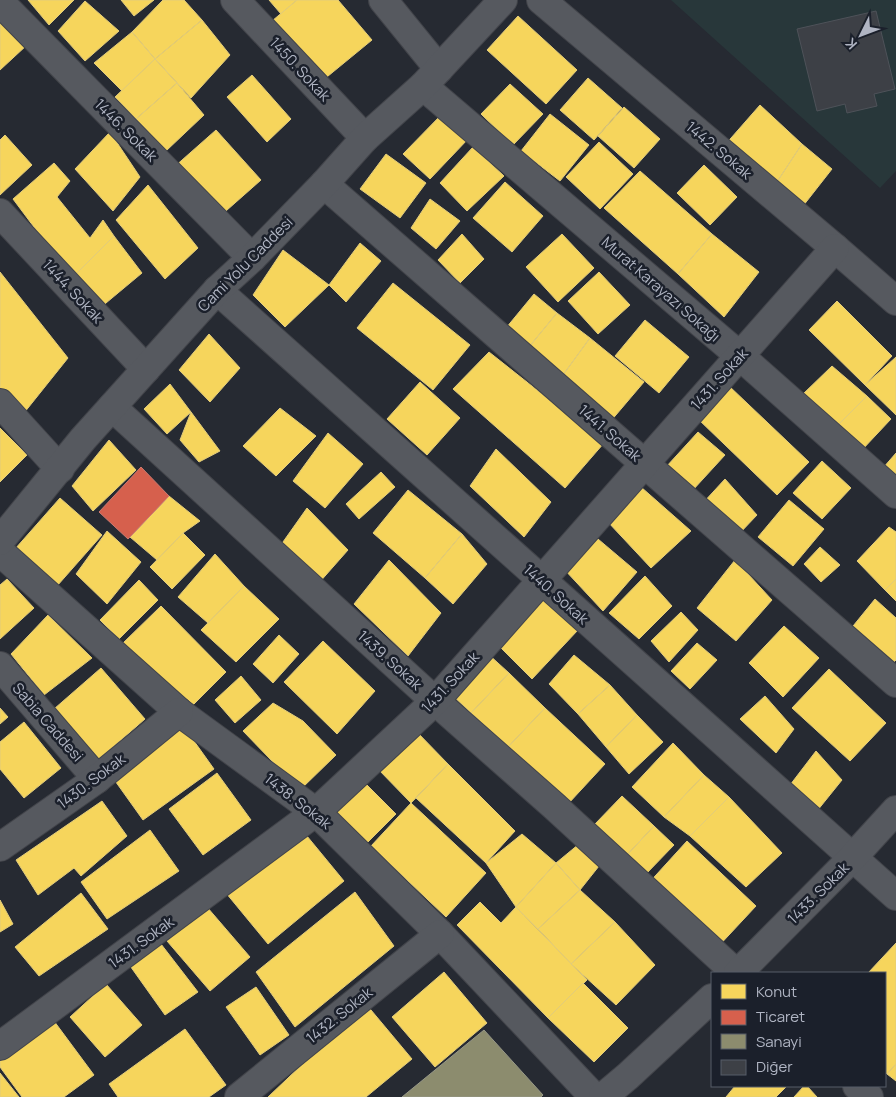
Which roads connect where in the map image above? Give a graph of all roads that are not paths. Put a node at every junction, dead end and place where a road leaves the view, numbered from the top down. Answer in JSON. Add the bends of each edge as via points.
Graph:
{"nodes":[{"id":1,"x":235,"y":0,"type":"edge"},
{"id":2,"x":383,"y":0,"type":"edge"},
{"id":3,"x":503,"y":0,"type":"edge"},
{"id":4,"x":541,"y":0,"type":"edge"},
{"id":5,"x":0,"y":2,"type":"edge"},
{"id":6,"x":431,"y":77,"type":"junction"},
{"id":7,"x":365,"y":138,"type":"junction"},
{"id":8,"x":324,"y":184,"type":"junction"},
{"id":9,"x":0,"y":214,"type":"edge"},
{"id":10,"x":835,"y":248,"type":"junction"},
{"id":11,"x":252,"y":258,"type":"junction"},
{"id":12,"x":217,"y":290,"type":"junction"},
{"id":13,"x":896,"y":301,"type":"edge"},
{"id":14,"x":740,"y":356,"type":"junction"},
{"id":15,"x":146,"y":368,"type":"junction"},
{"id":16,"x":0,"y":403,"type":"edge"},
{"id":17,"x":112,"y":407,"type":"junction"},
{"id":18,"x":645,"y":463,"type":"junction"},
{"id":19,"x":60,"y":469,"type":"junction"},
{"id":20,"x":896,"y":494,"type":"edge"},
{"id":21,"x":0,"y":541,"type":"edge"},
{"id":22,"x":0,"y":552,"type":"edge"},
{"id":23,"x":541,"y":580,"type":"junction"},
{"id":24,"x":0,"y":666,"type":"edge"},
{"id":25,"x":896,"y":683,"type":"edge"},
{"id":26,"x":435,"y":701,"type":"junction"},
{"id":27,"x":179,"y":712,"type":"junction"},
{"id":28,"x":97,"y":778,"type":"junction"},
{"id":29,"x":896,"y":810,"type":"edge"},
{"id":30,"x":316,"y":812,"type":"junction"},
{"id":31,"x":0,"y":847,"type":"edge"},
{"id":32,"x":854,"y":857,"type":"junction"},
{"id":33,"x":896,"y":896,"type":"edge"},
{"id":34,"x":440,"y":934,"type":"junction"},
{"id":35,"x":736,"y":972,"type":"edge"},
{"id":36,"x":738,"y":972,"type":"edge"},
{"id":37,"x":711,"y":999,"type":"edge"},
{"id":38,"x":0,"y":1046,"type":"edge"},
{"id":39,"x":858,"y":1087,"type":"edge"},
{"id":40,"x":239,"y":1097,"type":"edge"},
{"id":41,"x":594,"y":1097,"type":"edge"},
{"id":42,"x":603,"y":1097,"type":"edge"},
{"id":43,"x":869,"y":1097,"type":"edge"}],
"edges":[{"from":1,"to":7,"type":"street","name":"1450. Sokak"},
{"from":2,"to":6,"type":"street","name":"Murat Karayazı Sokağı"},
{"from":3,"to":6,"type":"street","name":"Cami Yolu Caddesi"},
{"from":4,"to":10,"type":"street","name":"1442. Sokak"},
{"from":5,"to":11,"type":"street","name":"1446. Sokak"},
{"from":6,"to":7,"type":"street","name":"Cami Yolu Caddesi"},
{"from":6,"to":14,"type":"street","name":"Murat Karayazı Sokağı"},
{"from":7,"to":8,"type":"street","name":"Cami Yolu Caddesi"},
{"from":8,"to":11,"type":"street","name":"Cami Yolu Caddesi"},
{"from":8,"to":18,"type":"street","name":"1441. Sokak"},
{"from":9,"to":15,"type":"street","name":"1444. Sokak"},
{"from":10,"to":13,"type":"street","name":"1442. Sokak"},
{"from":10,"to":14,"type":"street","name":"1431. Sokak"},
{"from":11,"to":12,"type":"street","name":"Cami Yolu Caddesi"},
{"from":12,"to":15,"type":"street","name":"Cami Yolu Caddesi"},
{"from":12,"to":23,"type":"street","name":"1440. Sokak"},
{"from":14,"to":18,"type":"street","name":"1431. Sokak"},
{"from":14,"to":20,"type":"street","name":"Murat Karayazı Sokağı"},
{"from":15,"to":17,"type":"street","name":"Cami Yolu Caddesi"},
{"from":16,"to":19,"type":"street"},
{"from":17,"to":19,"type":"street","name":"Cami Yolu Caddesi"},
{"from":17,"to":26,"type":"street","name":"1439. Sokak"},
{"from":18,"to":23,"type":"street","name":"1431. Sokak"},
{"from":18,"to":25,"type":"street","name":"1441. Sokak"},
{"from":19,"to":21,"type":"street","name":"Cami Yolu Caddesi"},
{"from":22,"to":27,"type":"street","name":"1438. Sokak"},
{"from":23,"to":26,"type":"street","name":"1431. Sokak"},
{"from":23,"to":32,"type":"street","name":"1440. Sokak"},
{"from":24,"to":28,"type":"street","name":"Sabia Caddesi"},
{"from":26,"to":30,"type":"street","name":"1431. Sokak"},
{"from":26,"to":35,"type":"street","name":"1439. Sokak"},
{"from":27,"to":28,"type":"street","name":"1430. Sokak"},
{"from":27,"to":30,"type":"street","name":"1438. Sokak"},
{"from":28,"to":31,"type":"street","name":"1430. Sokak"},
{"from":29,"to":32,"type":"street","name":"1433. Sokak"},
{"from":30,"to":34,"type":"street","name":"1438. Sokak"},
{"from":30,"to":38,"type":"street","name":"1431. Sokak"},
{"from":32,"to":33,"type":"street","name":"1440. Sokak"},
{"from":32,"to":36,"type":"street","name":"1433. Sokak"},
{"from":34,"to":40,"type":"street","name":"1432. Sokak"},
{"from":34,"to":41,"type":"street","name":"1438. Sokak"},
{"from":37,"to":42,"type":"street"},
{"from":39,"to":43,"type":"street"}]}
